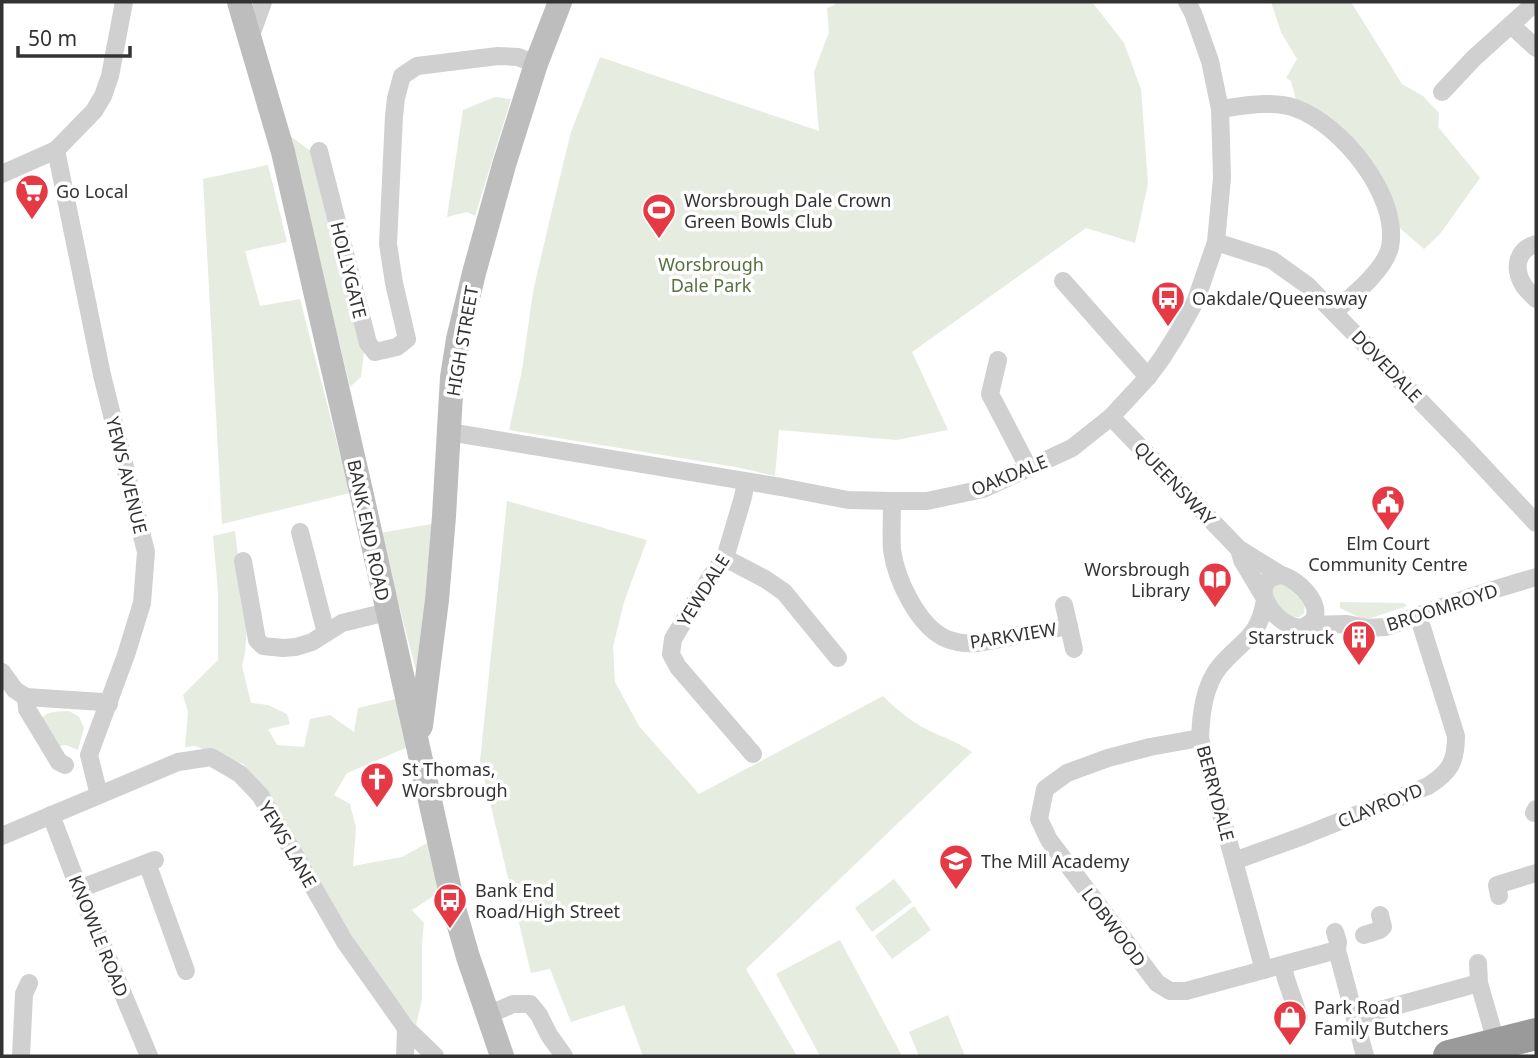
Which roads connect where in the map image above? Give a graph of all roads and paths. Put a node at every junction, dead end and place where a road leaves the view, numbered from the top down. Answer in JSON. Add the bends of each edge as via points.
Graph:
{"nodes":[{"id":1,"x":124,"y":2,"type":"edge"},
{"id":2,"x":239,"y":2,"type":"edge"},
{"id":3,"x":263,"y":2,"type":"edge"},
{"id":4,"x":560,"y":2,"type":"edge"},
{"id":5,"x":1187,"y":2,"type":"edge"},
{"id":6,"x":1536,"y":2,"type":"edge"},
{"id":7,"x":1511,"y":24,"type":"junction"},
{"id":8,"x":250,"y":38,"type":"junction"},
{"id":9,"x":1536,"y":48,"type":"edge"},
{"id":10,"x":536,"y":64,"type":"junction"},
{"id":11,"x":1442,"y":92,"type":"dead end"},
{"id":12,"x":1220,"y":109,"type":"junction"},
{"id":13,"x":56,"y":150,"type":"junction"},
{"id":14,"x":319,"y":151,"type":"dead end"},
{"id":15,"x":2,"y":174,"type":"edge"},
{"id":16,"x":1216,"y":242,"type":"junction"},
{"id":17,"x":1536,"y":243,"type":"edge"},
{"id":18,"x":1063,"y":281,"type":"dead end"},
{"id":19,"x":1536,"y":299,"type":"edge"},
{"id":20,"x":1334,"y":312,"type":"junction"},
{"id":21,"x":998,"y":360,"type":"dead end"},
{"id":22,"x":1148,"y":377,"type":"junction"},
{"id":23,"x":1111,"y":417,"type":"junction"},
{"id":24,"x":449,"y":432,"type":"junction"},
{"id":25,"x":1029,"y":469,"type":"junction"},
{"id":26,"x":746,"y":482,"type":"junction"},
{"id":27,"x":892,"y":501,"type":"junction"},
{"id":28,"x":1536,"y":523,"type":"edge"},
{"id":29,"x":300,"y":531,"type":"dead end"},
{"id":30,"x":1239,"y":549,"type":"junction"},
{"id":31,"x":725,"y":558,"type":"junction"},
{"id":32,"x":243,"y":561,"type":"dead end"},
{"id":33,"x":1281,"y":575,"type":"junction"},
{"id":34,"x":1536,"y":578,"type":"edge"},
{"id":35,"x":1264,"y":598,"type":"junction"},
{"id":36,"x":1065,"y":605,"type":"dead end"},
{"id":37,"x":1315,"y":605,"type":"junction"},
{"id":38,"x":387,"y":612,"type":"junction"},
{"id":39,"x":1418,"y":615,"type":"junction"},
{"id":40,"x":1346,"y":625,"type":"junction"},
{"id":41,"x":1069,"y":626,"type":"junction"},
{"id":42,"x":1298,"y":626,"type":"junction"},
{"id":43,"x":1256,"y":630,"type":"junction"},
{"id":44,"x":326,"y":634,"type":"junction"},
{"id":45,"x":1074,"y":649,"type":"dead end"},
{"id":46,"x":838,"y":658,"type":"dead end"},
{"id":47,"x":2,"y":672,"type":"edge"},
{"id":48,"x":26,"y":697,"type":"junction"},
{"id":49,"x":109,"y":704,"type":"junction"},
{"id":50,"x":416,"y":733,"type":"junction"},
{"id":51,"x":1200,"y":738,"type":"junction"},
{"id":52,"x":753,"y":754,"type":"dead end"},
{"id":53,"x":65,"y":765,"type":"dead end"},
{"id":54,"x":99,"y":795,"type":"junction"},
{"id":55,"x":51,"y":815,"type":"junction"},
{"id":56,"x":2,"y":836,"type":"edge"},
{"id":57,"x":1234,"y":861,"type":"junction"},
{"id":58,"x":1536,"y":873,"type":"edge"},
{"id":59,"x":79,"y":889,"type":"junction"},
{"id":60,"x":1499,"y":896,"type":"dead end"},
{"id":61,"x":1380,"y":915,"type":"dead end"},
{"id":62,"x":1345,"y":940,"type":"junction"},
{"id":63,"x":1478,"y":963,"type":"dead end"},
{"id":64,"x":1283,"y":965,"type":"junction"},
{"id":65,"x":1264,"y":970,"type":"junction"},
{"id":66,"x":186,"y":971,"type":"dead end"},
{"id":67,"x":29,"y":983,"type":"dead end"},
{"id":68,"x":1479,"y":983,"type":"junction"},
{"id":69,"x":488,"y":1015,"type":"junction"},
{"id":70,"x":1299,"y":1017,"type":"dead end"},
{"id":71,"x":1355,"y":1017,"type":"junction"},
{"id":72,"x":407,"y":1028,"type":"junction"},
{"id":73,"x":1536,"y":1034,"type":"edge"},
{"id":74,"x":1498,"y":1050,"type":"edge"},
{"id":75,"x":21,"y":1056,"type":"edge"},
{"id":76,"x":149,"y":1056,"type":"edge"},
{"id":77,"x":405,"y":1056,"type":"edge"},
{"id":78,"x":435,"y":1056,"type":"edge"},
{"id":79,"x":502,"y":1056,"type":"edge"},
{"id":80,"x":564,"y":1056,"type":"edge"},
{"id":81,"x":1365,"y":1056,"type":"edge"},
{"id":82,"x":1449,"y":1056,"type":"edge"}],
"edges":[{"from":1,"to":13,"type":"street","via":[[103,96]]},
{"from":2,"to":8,"type":"street","name":"BANK END ROAD"},
{"from":3,"to":8,"type":"street"},
{"from":4,"to":10,"type":"street","name":"HIGH STREET"},
{"from":5,"to":12,"type":"street","name":"OAKDALE","via":[[1210,61]]},
{"from":6,"to":7,"type":"street"},
{"from":7,"to":9,"type":"street"},
{"from":7,"to":11,"type":"street"},
{"from":8,"to":38,"type":"street","name":"BANK END ROAD","via":[[283,152]]},
{"from":10,"to":14,"type":"street","name":"HOLLYGATE","via":[[498,56],[417,66],[402,76],[394,116],[388,244],[407,339],[397,347],[376,352],[368,343]]},
{"from":10,"to":24,"type":"street","name":"HIGH STREET","via":[[458,339]]},
{"from":12,"to":16,"type":"street","name":"OAKDALE","via":[[1222,178]]},
{"from":12,"to":20,"type":"street","via":[[1268,104],[1294,107],[1344,141],[1367,169],[1387,210],[1390,248],[1381,266]]},
{"from":13,"to":15,"type":"street"},
{"from":13,"to":49,"type":"street","name":"YEWS AVENUE","via":[[102,375],[146,552],[142,603]]},
{"from":16,"to":20,"type":"street","name":"DOVEDALE","via":[[1272,260]]},
{"from":16,"to":22,"type":"street","name":"OAKDALE","via":[[1196,300]]},
{"from":17,"to":19,"type":"street","via":[[1524,249],[1518,270]]},
{"from":18,"to":22,"type":"street"},
{"from":20,"to":28,"type":"street","name":"DOVEDALE"},
{"from":21,"to":25,"type":"street","via":[[990,394]]},
{"from":22,"to":23,"type":"street","name":"OAKDALE"},
{"from":23,"to":25,"type":"street","name":"OAKDALE","via":[[1072,448]]},
{"from":23,"to":30,"type":"street","name":"QUEENSWAY"},
{"from":24,"to":26,"type":"street","name":"OAKDALE"},
{"from":24,"to":50,"type":"street","name":"HIGH STREET","via":[[438,600],[421,726]]},
{"from":25,"to":27,"type":"street","name":"OAKDALE","via":[[983,489]]},
{"from":26,"to":27,"type":"street","name":"OAKDALE","via":[[848,500]]},
{"from":26,"to":31,"type":"street","name":"YEWDALE"},
{"from":27,"to":41,"type":"street","name":"PARKVIEW","via":[[892,551],[901,579],[928,626],[945,639],[978,643]]},
{"from":29,"to":44,"type":"street"},
{"from":30,"to":33,"type":"street","name":"QUEENSWAY"},
{"from":30,"to":35,"type":"street","name":"QUEENSWAY"},
{"from":31,"to":46,"type":"street","via":[[784,592]]},
{"from":31,"to":52,"type":"street","name":"YEWDALE","via":[[673,639],[671,654]]},
{"from":32,"to":44,"type":"street","via":[[257,640],[263,646],[296,647]]},
{"from":33,"to":35,"type":"street","via":[[1266,583]]},
{"from":33,"to":37,"type":"street","name":"QUEENSWAY","via":[[1292,579]]},
{"from":34,"to":39,"type":"street","name":"BROOMROYD"},
{"from":35,"to":42,"type":"street","name":"QUEENSWAY","via":[[1277,614]]},
{"from":35,"to":43,"type":"street","name":"BERRYDALE"},
{"from":36,"to":41,"type":"street","name":"PARKVIEW"},
{"from":37,"to":40,"type":"street","name":"BROOMROYD"},
{"from":37,"to":42,"type":"street","via":[[1314,617]]},
{"from":38,"to":44,"type":"street","via":[[342,623]]},
{"from":38,"to":50,"type":"street","name":"BANK END ROAD"},
{"from":39,"to":40,"type":"street","name":"BROOMROYD","via":[[1386,627]]},
{"from":39,"to":57,"type":"street","name":"CLAYROYD","via":[[1456,736],[1450,768],[1428,786]]},
{"from":40,"to":42,"type":"street","name":"BROOMROYD"},
{"from":41,"to":45,"type":"street","name":"PARKVIEW"},
{"from":42,"to":43,"type":"street"},
{"from":43,"to":51,"type":"street","name":"BERRYDALE","via":[[1211,682]]},
{"from":47,"to":48,"type":"street"},
{"from":48,"to":49,"type":"street"},
{"from":48,"to":53,"type":"street","via":[[27,709]]},
{"from":49,"to":54,"type":"street","name":"YEWS AVENUE","via":[[89,755]]},
{"from":50,"to":69,"type":"street","name":"BANK END ROAD","via":[[454,908]]},
{"from":51,"to":57,"type":"street","name":"BERRYDALE"},
{"from":51,"to":65,"type":"street","name":"LOBWOOD","via":[[1108,758],[1067,773],[1045,789],[1039,819],[1049,840],[1157,983],[1170,991],[1186,991]]},
{"from":54,"to":55,"type":"street","name":"YEWS LANE"},
{"from":54,"to":72,"type":"street","name":"YEWS LANE","via":[[178,762],[211,757],[240,774],[260,795],[345,942]]},
{"from":55,"to":56,"type":"street","name":"YEWS LANE"},
{"from":55,"to":59,"type":"street","name":"KNOWLE ROAD"},
{"from":57,"to":65,"type":"street","name":"BERRYDALE"},
{"from":58,"to":60,"type":"street","via":[[1497,886]]},
{"from":59,"to":66,"type":"street","via":[[151,861]]},
{"from":59,"to":76,"type":"street","name":"KNOWLE ROAD"},
{"from":61,"to":62,"type":"street","via":[[1380,930]]},
{"from":62,"to":64,"type":"street","name":"LOBWOOD"},
{"from":62,"to":71,"type":"street"},
{"from":63,"to":68,"type":"street"},
{"from":64,"to":65,"type":"street","name":"LOBWOOD"},
{"from":64,"to":70,"type":"street"},
{"from":67,"to":75,"type":"street","via":[[24,994]]},
{"from":68,"to":71,"type":"street"},
{"from":68,"to":74,"type":"street"},
{"from":69,"to":79,"type":"street","name":"BANK END ROAD"},
{"from":69,"to":80,"type":"street","via":[[513,1004],[530,1004]]},
{"from":71,"to":81,"type":"street"},
{"from":72,"to":77,"type":"street"},
{"from":72,"to":78,"type":"street","name":"YEWS LANE"},
{"from":73,"to":74,"type":"highway"},
{"from":74,"to":82,"type":"highway"}]}
